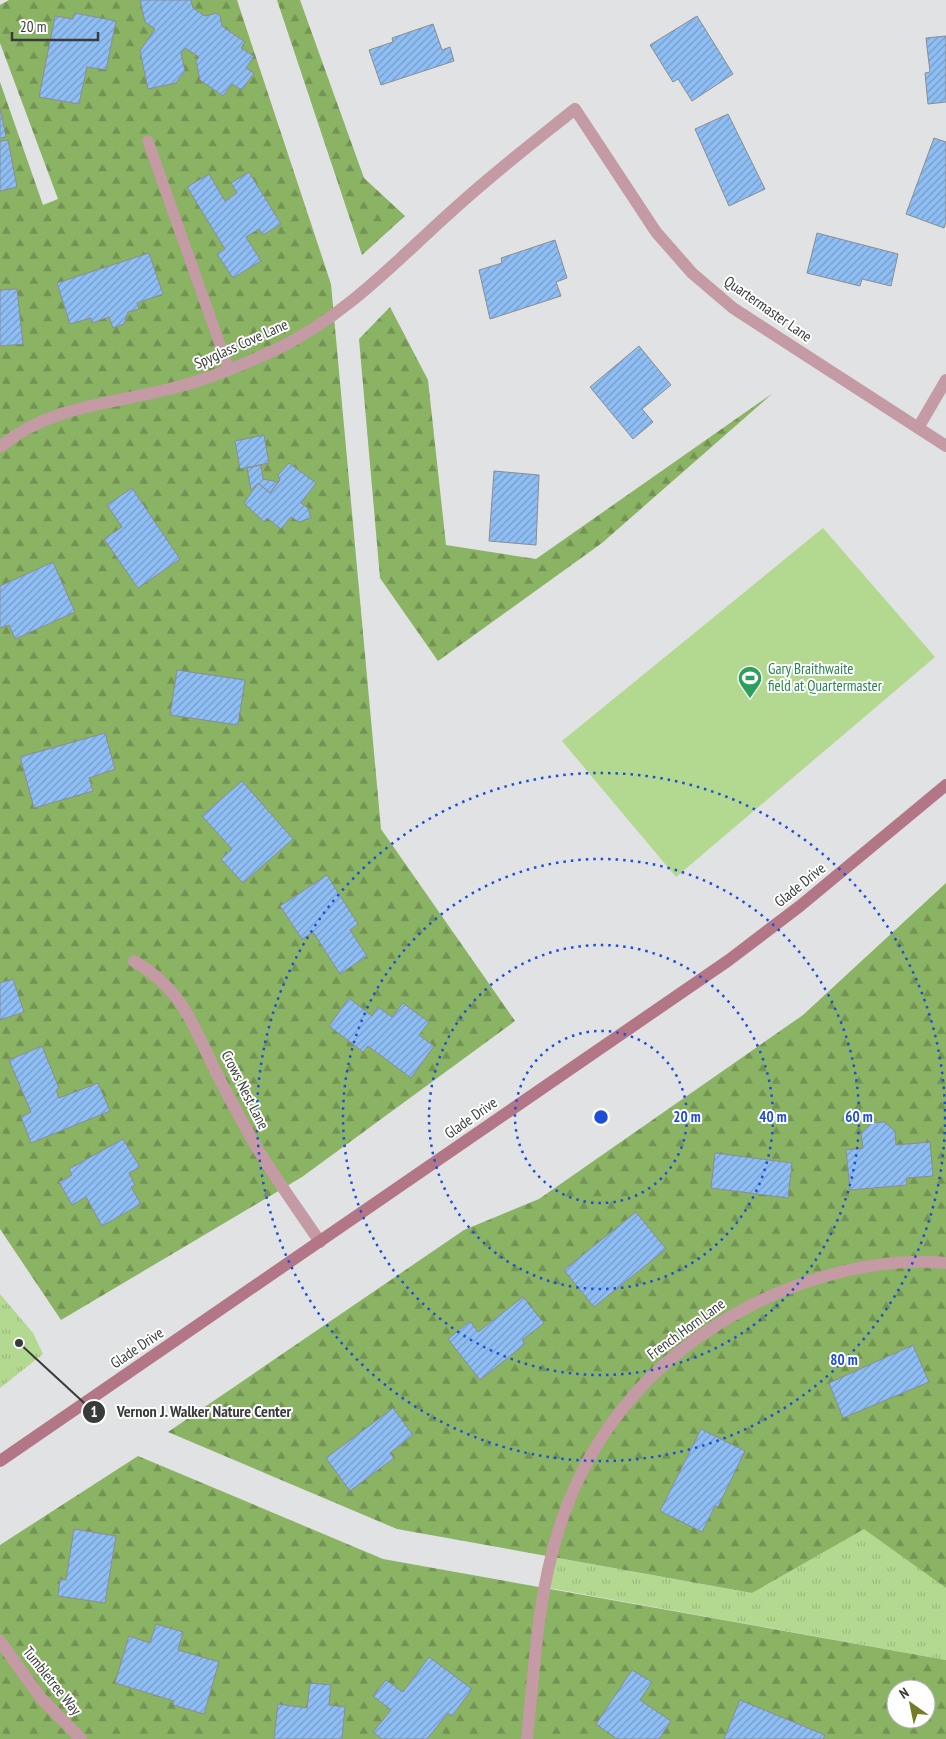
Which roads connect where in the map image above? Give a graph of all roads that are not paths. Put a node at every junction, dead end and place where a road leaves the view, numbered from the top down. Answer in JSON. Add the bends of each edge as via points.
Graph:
{"nodes":[{"id":1,"x":575,"y":108,"type":"joint"},
{"id":2,"x":148,"y":141,"type":"dead end"},
{"id":3,"x":229,"y":370,"type":"junction"},
{"id":4,"x":946,"y":380,"type":"edge"},
{"id":5,"x":918,"y":428,"type":"junction"},
{"id":6,"x":946,"y":446,"type":"edge"},
{"id":7,"x":0,"y":447,"type":"edge"},
{"id":8,"x":946,"y":785,"type":"edge"},
{"id":9,"x":134,"y":961,"type":"dead end"},
{"id":10,"x":320,"y":1242,"type":"junction"},
{"id":11,"x":946,"y":1263,"type":"edge"},
{"id":12,"x":0,"y":1461,"type":"edge"},
{"id":13,"x":0,"y":1641,"type":"edge"},
{"id":14,"x":81,"y":1739,"type":"edge"},
{"id":15,"x":527,"y":1739,"type":"edge"}],
"edges":[{"from":1,"to":3,"type":"street","name":"Spyglass Cove Lane","via":[[454,208],[379,280],[331,317],[281,347]]},
{"from":1,"to":5,"type":"street","name":"Quartermaster Lane","via":[[656,232],[692,273],[733,308]]},
{"from":2,"to":3,"type":"lane"},
{"from":3,"to":7,"type":"street","name":"Spyglass Cove Lane","via":[[174,388],[70,410],[34,423]]},
{"from":4,"to":5,"type":"street"},
{"from":5,"to":6,"type":"street","name":"Quartermaster Lane"},
{"from":8,"to":10,"type":"street","name":"Glade Drive","via":[[800,906],[729,960]]},
{"from":9,"to":10,"type":"street","name":"Crows Nest Lane","via":[[172,990],[191,1017],[255,1145]]},
{"from":10,"to":12,"type":"street","name":"Glade Drive"},
{"from":11,"to":15,"type":"street","name":"French Horn Lane","via":[[884,1264],[834,1274],[782,1290],[735,1313],[686,1345],[649,1376],[616,1414],[591,1454],[565,1512],[548,1569],[542,1603]]},
{"from":13,"to":14,"type":"street","name":"Tumbletree Way","via":[[40,1697]]}]}
